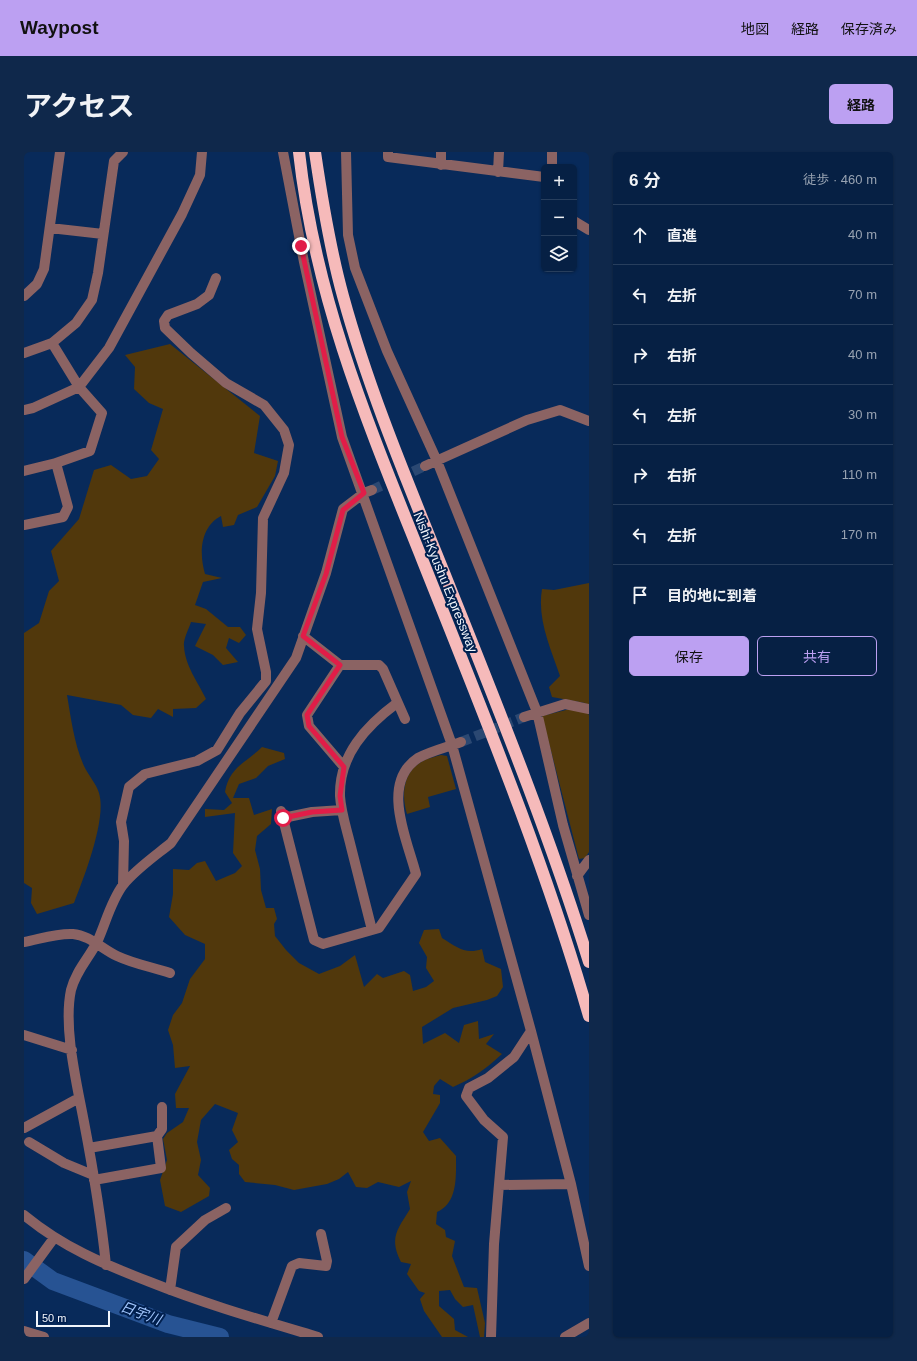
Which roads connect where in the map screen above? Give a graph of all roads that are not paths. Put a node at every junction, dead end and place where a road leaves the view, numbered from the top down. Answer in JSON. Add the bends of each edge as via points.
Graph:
{"nodes":[{"id":1,"x":60,"y":152,"type":"edge"},
{"id":2,"x":123,"y":152,"type":"edge"},
{"id":3,"x":202,"y":152,"type":"edge"},
{"id":4,"x":283,"y":152,"type":"edge"},
{"id":5,"x":299,"y":152,"type":"edge"},
{"id":6,"x":315,"y":152,"type":"edge"},
{"id":7,"x":346,"y":152,"type":"edge"},
{"id":8,"x":388,"y":152,"type":"edge"},
{"id":9,"x":441,"y":152,"type":"edge"},
{"id":10,"x":499,"y":152,"type":"edge"},
{"id":11,"x":552,"y":152,"type":"edge"},
{"id":12,"x":552,"y":164,"type":"edge"},
{"id":13,"x":441,"y":165,"type":"junction"},
{"id":14,"x":498,"y":172,"type":"junction"},
{"id":15,"x":541,"y":177,"type":"edge"},
{"id":16,"x":577,"y":224,"type":"edge"},
{"id":17,"x":50,"y":228,"type":"junction"},
{"id":18,"x":589,"y":230,"type":"edge"},
{"id":19,"x":103,"y":234,"type":"junction"},
{"id":20,"x":216,"y":278,"type":"dead end"},
{"id":21,"x":24,"y":296,"type":"edge"},
{"id":22,"x":52,"y":343,"type":"junction"},
{"id":23,"x":24,"y":354,"type":"edge"},
{"id":24,"x":79,"y":387,"type":"junction"},
{"id":25,"x":24,"y":410,"type":"edge"},
{"id":26,"x":589,"y":421,"type":"edge"},
{"id":27,"x":437,"y":461,"type":"junction"},
{"id":28,"x":56,"y":463,"type":"junction"},
{"id":29,"x":425,"y":466,"type":"tunnel mouth"},
{"id":30,"x":24,"y":471,"type":"edge"},
{"id":31,"x":368,"y":492,"type":"junction"},
{"id":32,"x":24,"y":525,"type":"edge"},
{"id":33,"x":303,"y":636,"type":"junction"},
{"id":34,"x":340,"y":665,"type":"junction"},
{"id":35,"x":397,"y":703,"type":"junction"},
{"id":36,"x":589,"y":709,"type":"edge"},
{"id":37,"x":537,"y":712,"type":"junction"},
{"id":38,"x":524,"y":717,"type":"tunnel mouth"},
{"id":39,"x":404,"y":719,"type":"dead end"},
{"id":40,"x":457,"y":744,"type":"junction"},
{"id":41,"x":344,"y":767,"type":"junction"},
{"id":42,"x":342,"y":810,"type":"junction"},
{"id":43,"x":589,"y":860,"type":"edge"},
{"id":44,"x":577,"y":876,"type":"junction"},
{"id":45,"x":123,"y":885,"type":"junction"},
{"id":46,"x":589,"y":916,"type":"edge"},
{"id":47,"x":372,"y":930,"type":"junction"},
{"id":48,"x":24,"y":942,"type":"edge"},
{"id":49,"x":96,"y":943,"type":"junction"},
{"id":50,"x":589,"y":962,"type":"edge"},
{"id":51,"x":170,"y":973,"type":"dead end"},
{"id":52,"x":589,"y":1016,"type":"edge"},
{"id":53,"x":531,"y":1031,"type":"junction"},
{"id":54,"x":24,"y":1035,"type":"edge"},
{"id":55,"x":72,"y":1050,"type":"junction"},
{"id":56,"x":80,"y":1098,"type":"junction"},
{"id":57,"x":162,"y":1107,"type":"dead end"},
{"id":58,"x":24,"y":1128,"type":"edge"},
{"id":59,"x":157,"y":1136,"type":"junction"},
{"id":60,"x":29,"y":1142,"type":"dead end"},
{"id":61,"x":89,"y":1148,"type":"junction"},
{"id":62,"x":93,"y":1177,"type":"junction"},
{"id":63,"x":571,"y":1184,"type":"junction"},
{"id":64,"x":500,"y":1185,"type":"junction"},
{"id":65,"x":226,"y":1208,"type":"dead end"},
{"id":66,"x":24,"y":1215,"type":"edge"},
{"id":67,"x":321,"y":1234,"type":"dead end"},
{"id":68,"x":54,"y":1238,"type":"junction"},
{"id":69,"x":106,"y":1265,"type":"junction"},
{"id":70,"x":589,"y":1266,"type":"edge"},
{"id":71,"x":24,"y":1279,"type":"edge"},
{"id":72,"x":170,"y":1290,"type":"junction"},
{"id":73,"x":271,"y":1323,"type":"junction"},
{"id":74,"x":589,"y":1323,"type":"edge"},
{"id":75,"x":24,"y":1331,"type":"edge"},
{"id":76,"x":44,"y":1337,"type":"edge"},
{"id":77,"x":318,"y":1337,"type":"edge"},
{"id":78,"x":491,"y":1337,"type":"edge"},
{"id":79,"x":565,"y":1337,"type":"edge"}],
"edges":[{"from":1,"to":17,"type":"street"},
{"from":2,"to":19,"type":"street","via":[[114,161]]},
{"from":3,"to":24,"type":"street","via":[[200,176],[182,214],[109,348]]},
{"from":4,"to":31,"type":"street","via":[[342,437]]},
{"from":5,"to":52,"type":"highway","name":"Nishi-Kyushu Expressway","via":[[312,236],[337,335],[366,417],[538,855]]},
{"from":6,"to":50,"type":"highway","name":"Nishi-Kyushu Expressway","via":[[330,242],[342,294],[359,348],[402,468],[524,774]]},
{"from":7,"to":27,"type":"street","via":[[348,235],[355,268],[387,351]]},
{"from":8,"to":13,"type":"street","via":[[388,157]]},
{"from":9,"to":13,"type":"street"},
{"from":10,"to":14,"type":"street"},
{"from":11,"to":12,"type":"street"},
{"from":13,"to":14,"type":"street"},
{"from":14,"to":15,"type":"street"},
{"from":16,"to":18,"type":"street"},
{"from":17,"to":19,"type":"street"},
{"from":17,"to":21,"type":"street","via":[[44,269],[37,284]]},
{"from":19,"to":22,"type":"street","via":[[92,300],[76,323]]},
{"from":20,"to":45,"type":"street","via":[[210,295],[197,304],[168,315],[164,321],[165,328],[196,358],[226,383],[264,405],[284,430],[289,445],[284,472],[262,518],[261,593],[257,630],[266,681],[240,713],[217,750],[197,760],[145,774],[129,787],[121,822],[124,841]]},
{"from":22,"to":23,"type":"street"},
{"from":22,"to":24,"type":"street"},
{"from":24,"to":25,"type":"street"},
{"from":24,"to":28,"type":"street","via":[[102,413],[100,421],[90,451]]},
{"from":26,"to":27,"type":"street","via":[[560,410],[527,420]]},
{"from":27,"to":29,"type":"street"},
{"from":27,"to":37,"type":"street"},
{"from":28,"to":30,"type":"street"},
{"from":28,"to":32,"type":"street","via":[[68,507],[63,517]]},
{"from":31,"to":33,"type":"street","via":[[343,510],[326,574]]},
{"from":31,"to":40,"type":"street"},
{"from":33,"to":34,"type":"street"},
{"from":33,"to":45,"type":"street","via":[[296,658],[171,844]]},
{"from":34,"to":35,"type":"street","via":[[379,665]]},
{"from":34,"to":41,"type":"street","via":[[307,715],[309,726]]},
{"from":35,"to":39,"type":"street"},
{"from":35,"to":41,"type":"street","via":[[362,733]]},
{"from":36,"to":37,"type":"street","via":[[565,704]]},
{"from":37,"to":38,"type":"street"},
{"from":37,"to":44,"type":"street"},
{"from":40,"to":47,"type":"street","via":[[419,758],[408,767],[400,780],[398,807],[416,874],[378,928]]},
{"from":40,"to":53,"type":"street"},
{"from":41,"to":42,"type":"street","via":[[340,796]]},
{"from":42,"to":47,"type":"street"},
{"from":42,"to":47,"type":"street","via":[[282,814],[314,940],[323,944]]},
{"from":43,"to":44,"type":"street"},
{"from":44,"to":46,"type":"street"},
{"from":45,"to":49,"type":"street"},
{"from":48,"to":49,"type":"street","via":[[74,934]]},
{"from":49,"to":51,"type":"street","via":[[133,962]]},
{"from":49,"to":55,"type":"street","via":[[80,967],[71,990],[69,1017]]},
{"from":53,"to":63,"type":"street"},
{"from":53,"to":64,"type":"street","via":[[514,1057],[488,1078],[469,1088],[466,1096],[484,1120],[503,1137]]},
{"from":54,"to":55,"type":"street"},
{"from":55,"to":56,"type":"street"},
{"from":56,"to":58,"type":"street"},
{"from":56,"to":61,"type":"street"},
{"from":57,"to":59,"type":"street","via":[[162,1129]]},
{"from":59,"to":61,"type":"street"},
{"from":59,"to":62,"type":"street","via":[[161,1168]]},
{"from":60,"to":62,"type":"street"},
{"from":61,"to":62,"type":"street"},
{"from":62,"to":69,"type":"street"},
{"from":63,"to":64,"type":"street"},
{"from":63,"to":70,"type":"street"},
{"from":64,"to":78,"type":"street","via":[[494,1244]]},
{"from":65,"to":72,"type":"street","via":[[205,1220],[176,1247]]},
{"from":66,"to":68,"type":"street"},
{"from":67,"to":73,"type":"street","via":[[326,1266],[299,1263],[292,1266]]},
{"from":68,"to":69,"type":"street"},
{"from":68,"to":71,"type":"street"},
{"from":69,"to":72,"type":"street"},
{"from":72,"to":73,"type":"street","via":[[221,1309]]},
{"from":73,"to":77,"type":"street"},
{"from":74,"to":79,"type":"street"},
{"from":75,"to":76,"type":"street"}]}
